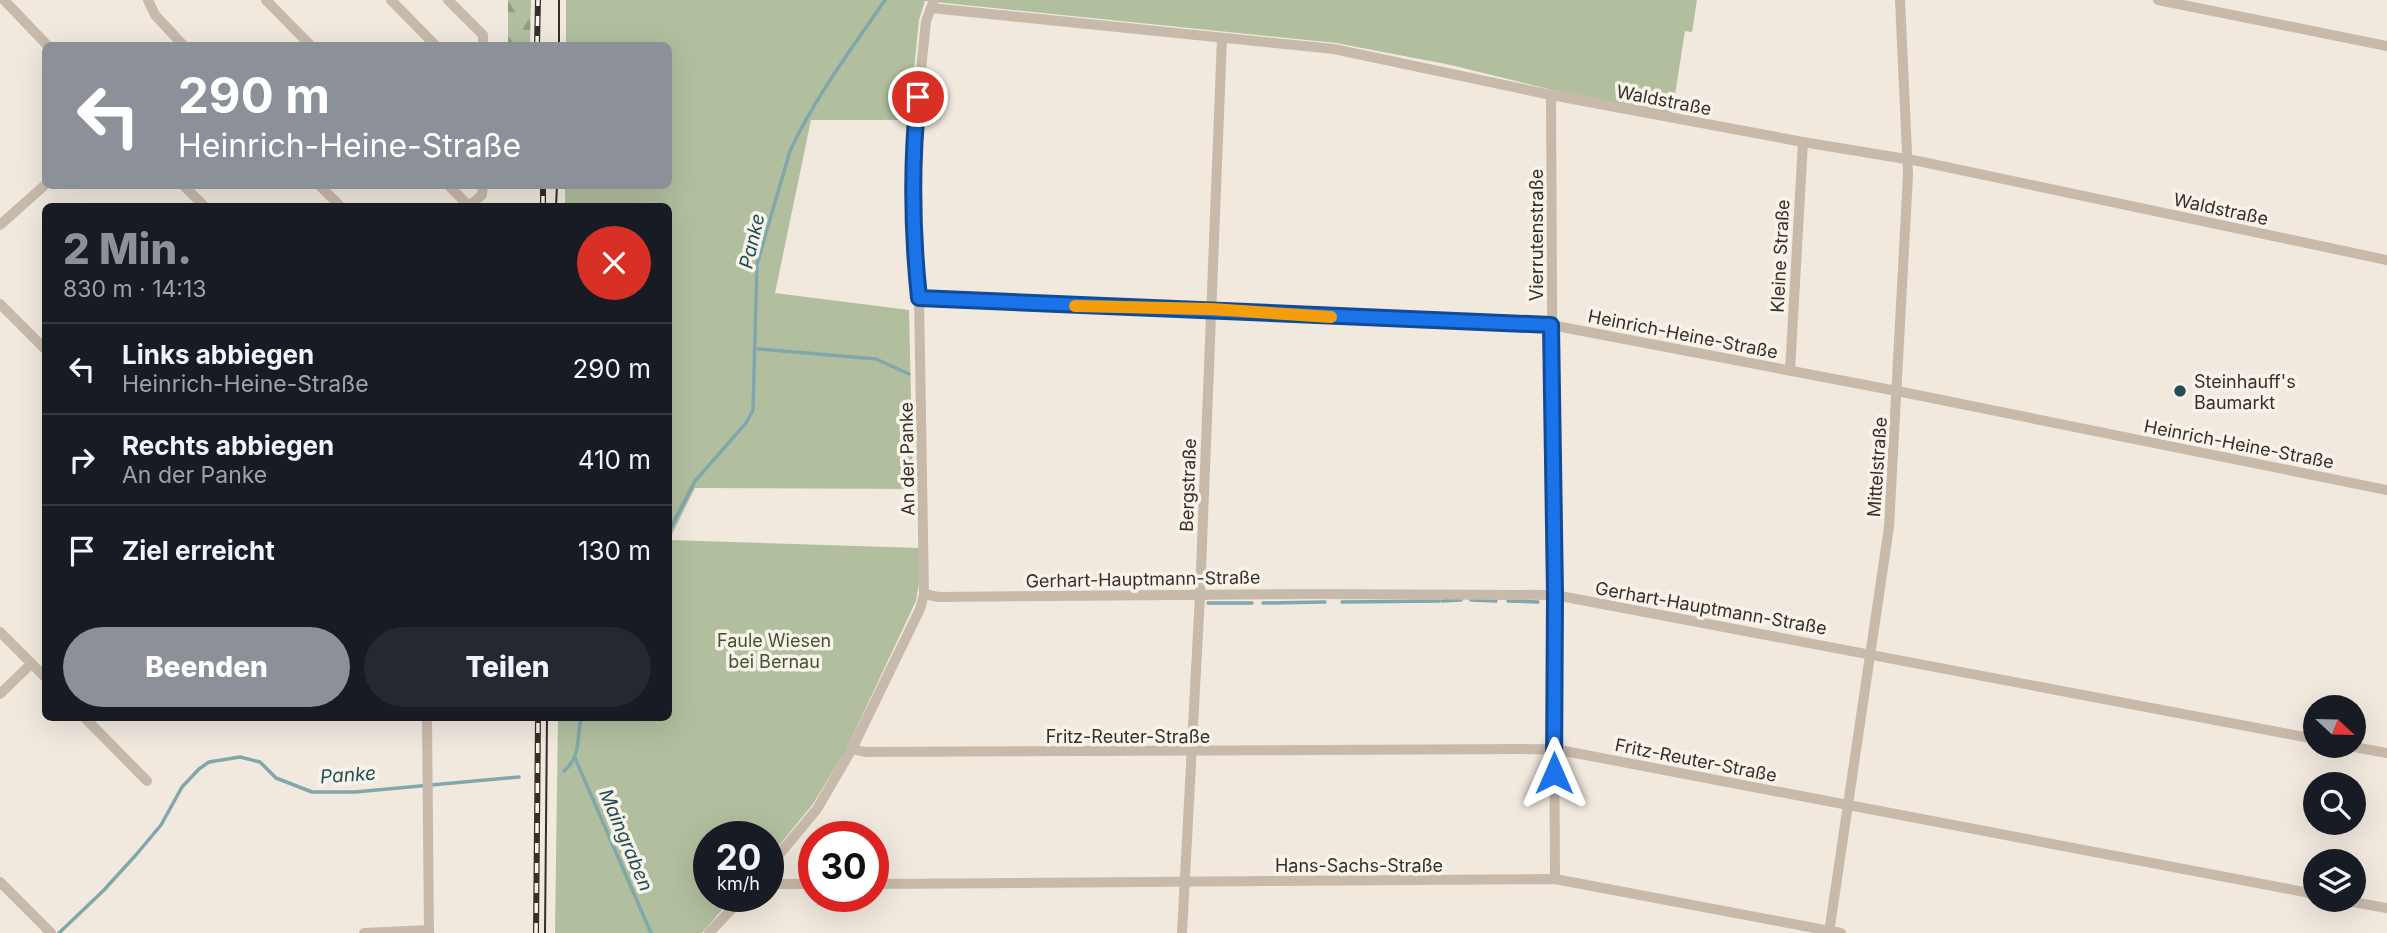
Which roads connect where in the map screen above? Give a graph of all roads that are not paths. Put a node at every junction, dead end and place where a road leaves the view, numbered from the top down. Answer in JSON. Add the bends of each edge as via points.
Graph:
{"nodes":[{"id":1,"x":4,"y":0,"type":"edge"},
{"id":2,"x":148,"y":0,"type":"edge"},
{"id":3,"x":266,"y":0,"type":"edge"},
{"id":4,"x":391,"y":0,"type":"edge"},
{"id":5,"x":448,"y":0,"type":"edge"},
{"id":6,"x":1900,"y":0,"type":"edge"},
{"id":7,"x":2158,"y":0,"type":"edge"},
{"id":8,"x":932,"y":4,"type":"edge"},
{"id":9,"x":1222,"y":38,"type":"junction"},
{"id":10,"x":44,"y":42,"type":"edge"},
{"id":11,"x":180,"y":42,"type":"edge"},
{"id":12,"x":307,"y":42,"type":"edge"},
{"id":13,"x":432,"y":42,"type":"edge"},
{"id":14,"x":483,"y":42,"type":"edge"},
{"id":15,"x":2387,"y":46,"type":"edge"},
{"id":16,"x":1551,"y":95,"type":"junction"},
{"id":17,"x":1803,"y":142,"type":"junction"},
{"id":18,"x":1907,"y":159,"type":"junction"},
{"id":19,"x":42,"y":188,"type":"edge"},
{"id":20,"x":187,"y":189,"type":"edge"},
{"id":21,"x":323,"y":189,"type":"edge"},
{"id":22,"x":452,"y":189,"type":"edge"},
{"id":23,"x":483,"y":189,"type":"edge"},
{"id":24,"x":201,"y":203,"type":"edge"},
{"id":25,"x":337,"y":203,"type":"edge"},
{"id":26,"x":466,"y":203,"type":"edge"},
{"id":27,"x":473,"y":203,"type":"edge"},
{"id":28,"x":0,"y":225,"type":"edge"},
{"id":29,"x":2387,"y":260,"type":"edge"},
{"id":30,"x":919,"y":298,"type":"junction"},
{"id":31,"x":0,"y":304,"type":"edge"},
{"id":32,"x":1211,"y":309,"type":"junction"},
{"id":33,"x":1551,"y":325,"type":"junction"},
{"id":34,"x":42,"y":346,"type":"edge"},
{"id":35,"x":1790,"y":371,"type":"junction"},
{"id":36,"x":1897,"y":391,"type":"junction"},
{"id":37,"x":2387,"y":490,"type":"edge"},
{"id":38,"x":924,"y":594,"type":"junction"},
{"id":39,"x":1200,"y":595,"type":"junction"},
{"id":40,"x":1555,"y":595,"type":"junction"},
{"id":41,"x":0,"y":632,"type":"edge"},
{"id":42,"x":1871,"y":653,"type":"junction"},
{"id":43,"x":31,"y":664,"type":"junction"},
{"id":44,"x":42,"y":674,"type":"edge"},
{"id":45,"x":0,"y":694,"type":"edge"},
{"id":46,"x":88,"y":721,"type":"edge"},
{"id":47,"x":427,"y":721,"type":"edge"},
{"id":48,"x":2303,"y":737,"type":"edge"},
{"id":49,"x":852,"y":749,"type":"junction"},
{"id":50,"x":1554,"y":749,"type":"junction"},
{"id":51,"x":2366,"y":749,"type":"edge"},
{"id":52,"x":1191,"y":751,"type":"junction"},
{"id":53,"x":2387,"y":753,"type":"edge"},
{"id":54,"x":147,"y":781,"type":"dead end"},
{"id":55,"x":1848,"y":805,"type":"junction"},
{"id":56,"x":784,"y":849,"type":"edge"},
{"id":57,"x":1555,"y":879,"type":"junction"},
{"id":58,"x":0,"y":882,"type":"edge"},
{"id":59,"x":1185,"y":882,"type":"junction"},
{"id":60,"x":889,"y":884,"type":"edge"},
{"id":61,"x":2303,"y":892,"type":"edge"},
{"id":62,"x":2366,"y":904,"type":"edge"},
{"id":63,"x":2387,"y":908,"type":"edge"},
{"id":64,"x":729,"y":912,"type":"edge"},
{"id":65,"x":429,"y":931,"type":"edge"},
{"id":66,"x":49,"y":932,"type":"edge"},
{"id":67,"x":1829,"y":932,"type":"edge"},
{"id":68,"x":364,"y":933,"type":"edge"},
{"id":69,"x":709,"y":933,"type":"edge"},
{"id":70,"x":1182,"y":933,"type":"edge"},
{"id":71,"x":1841,"y":933,"type":"edge"}],
"edges":[{"from":1,"to":10,"type":"street"},
{"from":2,"to":11,"type":"street","via":[[155,15]]},
{"from":3,"to":12,"type":"street"},
{"from":4,"to":13,"type":"street"},
{"from":5,"to":14,"type":"street","via":[[483,35]]},
{"from":6,"to":18,"type":"street","name":"Mittelstraße"},
{"from":7,"to":15,"type":"street"},
{"from":8,"to":9,"type":"street","name":"Waldstraße"},
{"from":8,"to":30,"type":"street","name":"An der Panke","via":[[926,21],[913,148]]},
{"from":9,"to":16,"type":"street","name":"Waldstraße","via":[[1334,49]]},
{"from":9,"to":32,"type":"street","name":"Bergstraße"},
{"from":16,"to":17,"type":"street","name":"Waldstraße"},
{"from":16,"to":33,"type":"street","name":"Vierrutenstraße"},
{"from":17,"to":18,"type":"street","name":"Waldstraße"},
{"from":17,"to":35,"type":"street","name":"Kleine Straße"},
{"from":18,"to":29,"type":"street","name":"Waldstraße"},
{"from":18,"to":36,"type":"street","name":"Mittelstraße"},
{"from":19,"to":28,"type":"street"},
{"from":20,"to":24,"type":"street"},
{"from":21,"to":25,"type":"street"},
{"from":22,"to":26,"type":"street"},
{"from":23,"to":27,"type":"street"},
{"from":30,"to":32,"type":"street","name":"Heinrich-Heine-Straße"},
{"from":30,"to":38,"type":"street","name":"An der Panke"},
{"from":31,"to":34,"type":"street"},
{"from":32,"to":33,"type":"street","name":"Heinrich-Heine-Straße"},
{"from":32,"to":39,"type":"street","name":"Bergstraße"},
{"from":33,"to":35,"type":"street","name":"Heinrich-Heine-Straße"},
{"from":33,"to":40,"type":"street","name":"Vierrutenstraße"},
{"from":35,"to":36,"type":"street","name":"Heinrich-Heine-Straße"},
{"from":36,"to":37,"type":"street","name":"Heinrich-Heine-Straße"},
{"from":36,"to":42,"type":"street","name":"Mittelstraße","via":[[1889,527]]},
{"from":38,"to":39,"type":"street","name":"Gerhart-Hauptmann-Straße"},
{"from":38,"to":49,"type":"street","name":"An der Panke"},
{"from":39,"to":40,"type":"street","name":"Gerhart-Hauptmann-Straße"},
{"from":39,"to":52,"type":"street","name":"Bergstraße"},
{"from":40,"to":42,"type":"street","name":"Gerhart-Hauptmann-Straße"},
{"from":40,"to":50,"type":"street","name":"Vierrutenstraße"},
{"from":41,"to":43,"type":"street"},
{"from":42,"to":48,"type":"street","name":"Gerhart-Hauptmann-Straße"},
{"from":42,"to":55,"type":"street","name":"Mittelstraße"},
{"from":43,"to":44,"type":"street"},
{"from":43,"to":45,"type":"street"},
{"from":46,"to":54,"type":"street"},
{"from":47,"to":65,"type":"street"},
{"from":49,"to":52,"type":"street","name":"Fritz-Reuter-Straße"},
{"from":49,"to":56,"type":"street","name":"An der Panke","via":[[817,809]]},
{"from":50,"to":52,"type":"street","name":"Fritz-Reuter-Straße"},
{"from":50,"to":55,"type":"street","name":"Fritz-Reuter-Straße"},
{"from":50,"to":57,"type":"street","name":"Vierrutenstraße"},
{"from":51,"to":53,"type":"street"},
{"from":52,"to":59,"type":"street","name":"Bergstraße"},
{"from":55,"to":61,"type":"street","name":"Fritz-Reuter-Straße"},
{"from":55,"to":67,"type":"street","name":"Mittelstraße"},
{"from":57,"to":59,"type":"street","name":"Hans-Sachs-Straße"},
{"from":57,"to":67,"type":"street","name":"Hans-Sachs-Straße"},
{"from":58,"to":66,"type":"street"},
{"from":59,"to":60,"type":"street","name":"Hans-Sachs-Straße"},
{"from":59,"to":70,"type":"street","name":"Bergstraße"},
{"from":62,"to":63,"type":"street"},
{"from":64,"to":69,"type":"street"},
{"from":65,"to":68,"type":"street"},
{"from":67,"to":71,"type":"street","name":"Hans-Sachs-Straße"}]}
